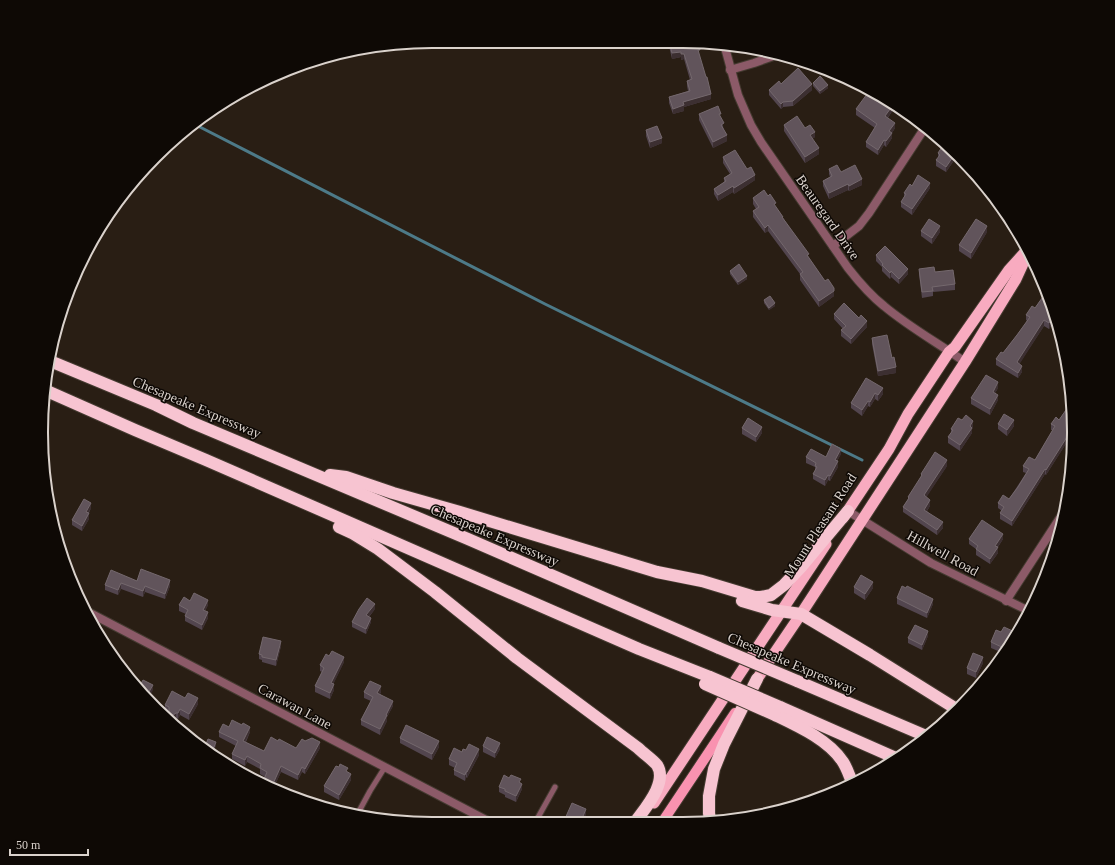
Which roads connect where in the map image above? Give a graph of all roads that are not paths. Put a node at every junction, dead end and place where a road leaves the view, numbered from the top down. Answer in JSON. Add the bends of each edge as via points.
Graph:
{"nodes":[{"id":1,"x":725,"y":50,"type":"edge"},
{"id":2,"x":769,"y":58,"type":"edge"},
{"id":3,"x":730,"y":70,"type":"junction"},
{"id":4,"x":922,"y":132,"type":"edge"},
{"id":5,"x":833,"y":246,"type":"junction"},
{"id":6,"x":1023,"y":255,"type":"edge"},
{"id":7,"x":1025,"y":259,"type":"edge"},
{"id":8,"x":949,"y":352,"type":"junction"},
{"id":9,"x":965,"y":362,"type":"junction"},
{"id":10,"x":54,"y":363,"type":"edge"},
{"id":11,"x":50,"y":393,"type":"edge"},
{"id":12,"x":206,"y":460,"type":"junction"},
{"id":13,"x":308,"y":471,"type":"junction"},
{"id":14,"x":848,"y":511,"type":"junction"},
{"id":15,"x":862,"y":520,"type":"junction"},
{"id":16,"x":1056,"y":524,"type":"edge"},
{"id":17,"x":657,"y":572,"type":"junction"},
{"id":18,"x":1006,"y":601,"type":"junction"},
{"id":19,"x":1024,"y":609,"type":"edge"},
{"id":20,"x":781,"y":612,"type":"junction"},
{"id":21,"x":801,"y":614,"type":"junction"},
{"id":22,"x":95,"y":616,"type":"edge"},
{"id":23,"x":757,"y":680,"type":"junction"},
{"id":24,"x":952,"y":706,"type":"edge"},
{"id":25,"x":777,"y":711,"type":"junction"},
{"id":26,"x":922,"y":734,"type":"edge"},
{"id":27,"x":890,"y":756,"type":"edge"},
{"id":28,"x":385,"y":767,"type":"junction"},
{"id":29,"x":850,"y":778,"type":"edge"},
{"id":30,"x":555,"y":787,"type":"dead end"},
{"id":31,"x":359,"y":810,"type":"edge"},
{"id":32,"x":709,"y":816,"type":"edge"},
{"id":33,"x":480,"y":817,"type":"edge"},
{"id":34,"x":538,"y":817,"type":"edge"},
{"id":35,"x":639,"y":817,"type":"edge"},
{"id":36,"x":646,"y":817,"type":"edge"},
{"id":37,"x":666,"y":817,"type":"edge"}],
"edges":[{"from":1,"to":3,"type":"street","name":"Beauregard Drive"},
{"from":2,"to":3,"type":"street"},
{"from":3,"to":5,"type":"street","name":"Beauregard Drive","via":[[751,125]]},
{"from":4,"to":5,"type":"street","via":[[859,226]]},
{"from":5,"to":8,"type":"street","name":"Beauregard Drive","via":[[863,287],[903,321]]},
{"from":6,"to":8,"type":"highway","name":"Mount Pleasant Road"},
{"from":7,"to":9,"type":"highway","via":[[1016,279]]},
{"from":8,"to":9,"type":"street","name":"Beauregard Drive"},
{"from":8,"to":14,"type":"highway","name":"Mount Pleasant Road"},
{"from":9,"to":15,"type":"highway"},
{"from":10,"to":13,"type":"highway","name":"Chesapeake Expressway"},
{"from":11,"to":12,"type":"highway"},
{"from":12,"to":25,"type":"highway","bridge":true},
{"from":12,"to":35,"type":"highway","via":[[268,496],[352,533],[378,549],[638,748],[656,764],[660,778],[653,797]]},
{"from":13,"to":17,"type":"highway","via":[[346,477]]},
{"from":13,"to":26,"type":"highway","name":"Chesapeake Expressway","bridge":true},
{"from":14,"to":15,"type":"street","name":"Hillwell Road"},
{"from":14,"to":17,"type":"highway","via":[[802,566],[779,590],[771,594],[755,597],[702,581]]},
{"from":14,"to":20,"type":"highway","name":"Mount Pleasant Road"},
{"from":15,"to":18,"type":"street","name":"Hillwell Road","via":[[931,563]]},
{"from":15,"to":21,"type":"highway"},
{"from":16,"to":18,"type":"street"},
{"from":17,"to":20,"type":"highway"},
{"from":18,"to":19,"type":"street","name":"Hillwell Road"},
{"from":20,"to":21,"type":"highway"},
{"from":20,"to":36,"type":"highway","name":"Mount Pleasant Road"},
{"from":21,"to":23,"type":"highway"},
{"from":21,"to":24,"type":"highway"},
{"from":22,"to":28,"type":"street","name":"Carawan Lane"},
{"from":23,"to":32,"type":"highway","via":[[714,769],[709,796]]},
{"from":23,"to":37,"type":"main road"},
{"from":25,"to":27,"type":"highway"},
{"from":25,"to":29,"type":"highway","via":[[832,749],[844,762]]},
{"from":28,"to":31,"type":"lane"},
{"from":28,"to":33,"type":"street","name":"Carawan Lane"},
{"from":30,"to":34,"type":"lane"}]}
